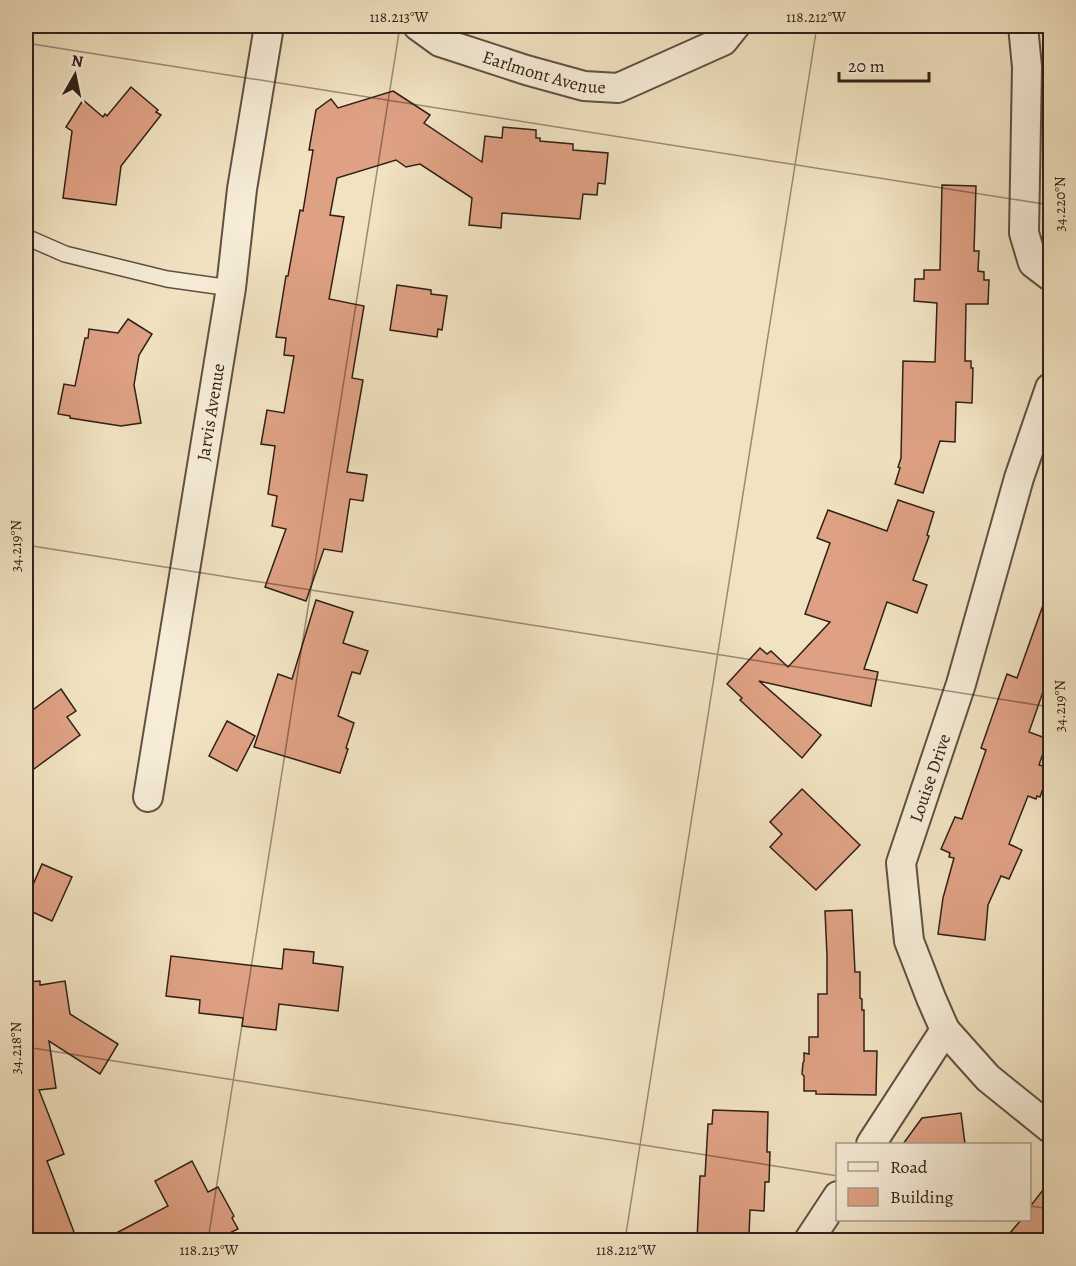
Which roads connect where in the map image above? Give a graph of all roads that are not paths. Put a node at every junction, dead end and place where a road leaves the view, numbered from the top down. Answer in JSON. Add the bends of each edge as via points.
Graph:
{"nodes":[{"id":1,"x":268,"y":26,"type":"edge"},
{"id":2,"x":418,"y":26,"type":"edge"},
{"id":3,"x":735,"y":26,"type":"edge"},
{"id":4,"x":1023,"y":26,"type":"edge"},
{"id":5,"x":26,"y":237,"type":"edge"},
{"id":6,"x":1050,"y":276,"type":"edge"},
{"id":7,"x":231,"y":288,"type":"junction"},
{"id":8,"x":1050,"y":388,"type":"edge"},
{"id":9,"x":148,"y":797,"type":"dead end"},
{"id":10,"x":945,"y":1030,"type":"junction"},
{"id":11,"x":1050,"y":1128,"type":"edge"},
{"id":12,"x":872,"y":1143,"type":"edge"},
{"id":13,"x":836,"y":1198,"type":"edge"},
{"id":14,"x":809,"y":1240,"type":"edge"}],
"edges":[{"from":1,"to":7,"type":"street","name":"Jarvis Avenue"},
{"from":2,"to":3,"type":"street","name":"Earlmont Avenue","via":[[440,42],[515,66],[584,86],[618,88],[723,40]]},
{"from":4,"to":6,"type":"street","via":[[1027,67],[1024,233],[1033,263]]},
{"from":5,"to":7,"type":"lane","via":[[65,254],[167,279]]},
{"from":7,"to":9,"type":"street","name":"Jarvis Avenue"},
{"from":8,"to":10,"type":"street","name":"Louise Drive","via":[[1019,478],[961,684],[901,863],[909,941]]},
{"from":10,"to":11,"type":"street","name":"Louise Drive","via":[[988,1078]]},
{"from":10,"to":12,"type":"street"},
{"from":13,"to":14,"type":"street"}]}
